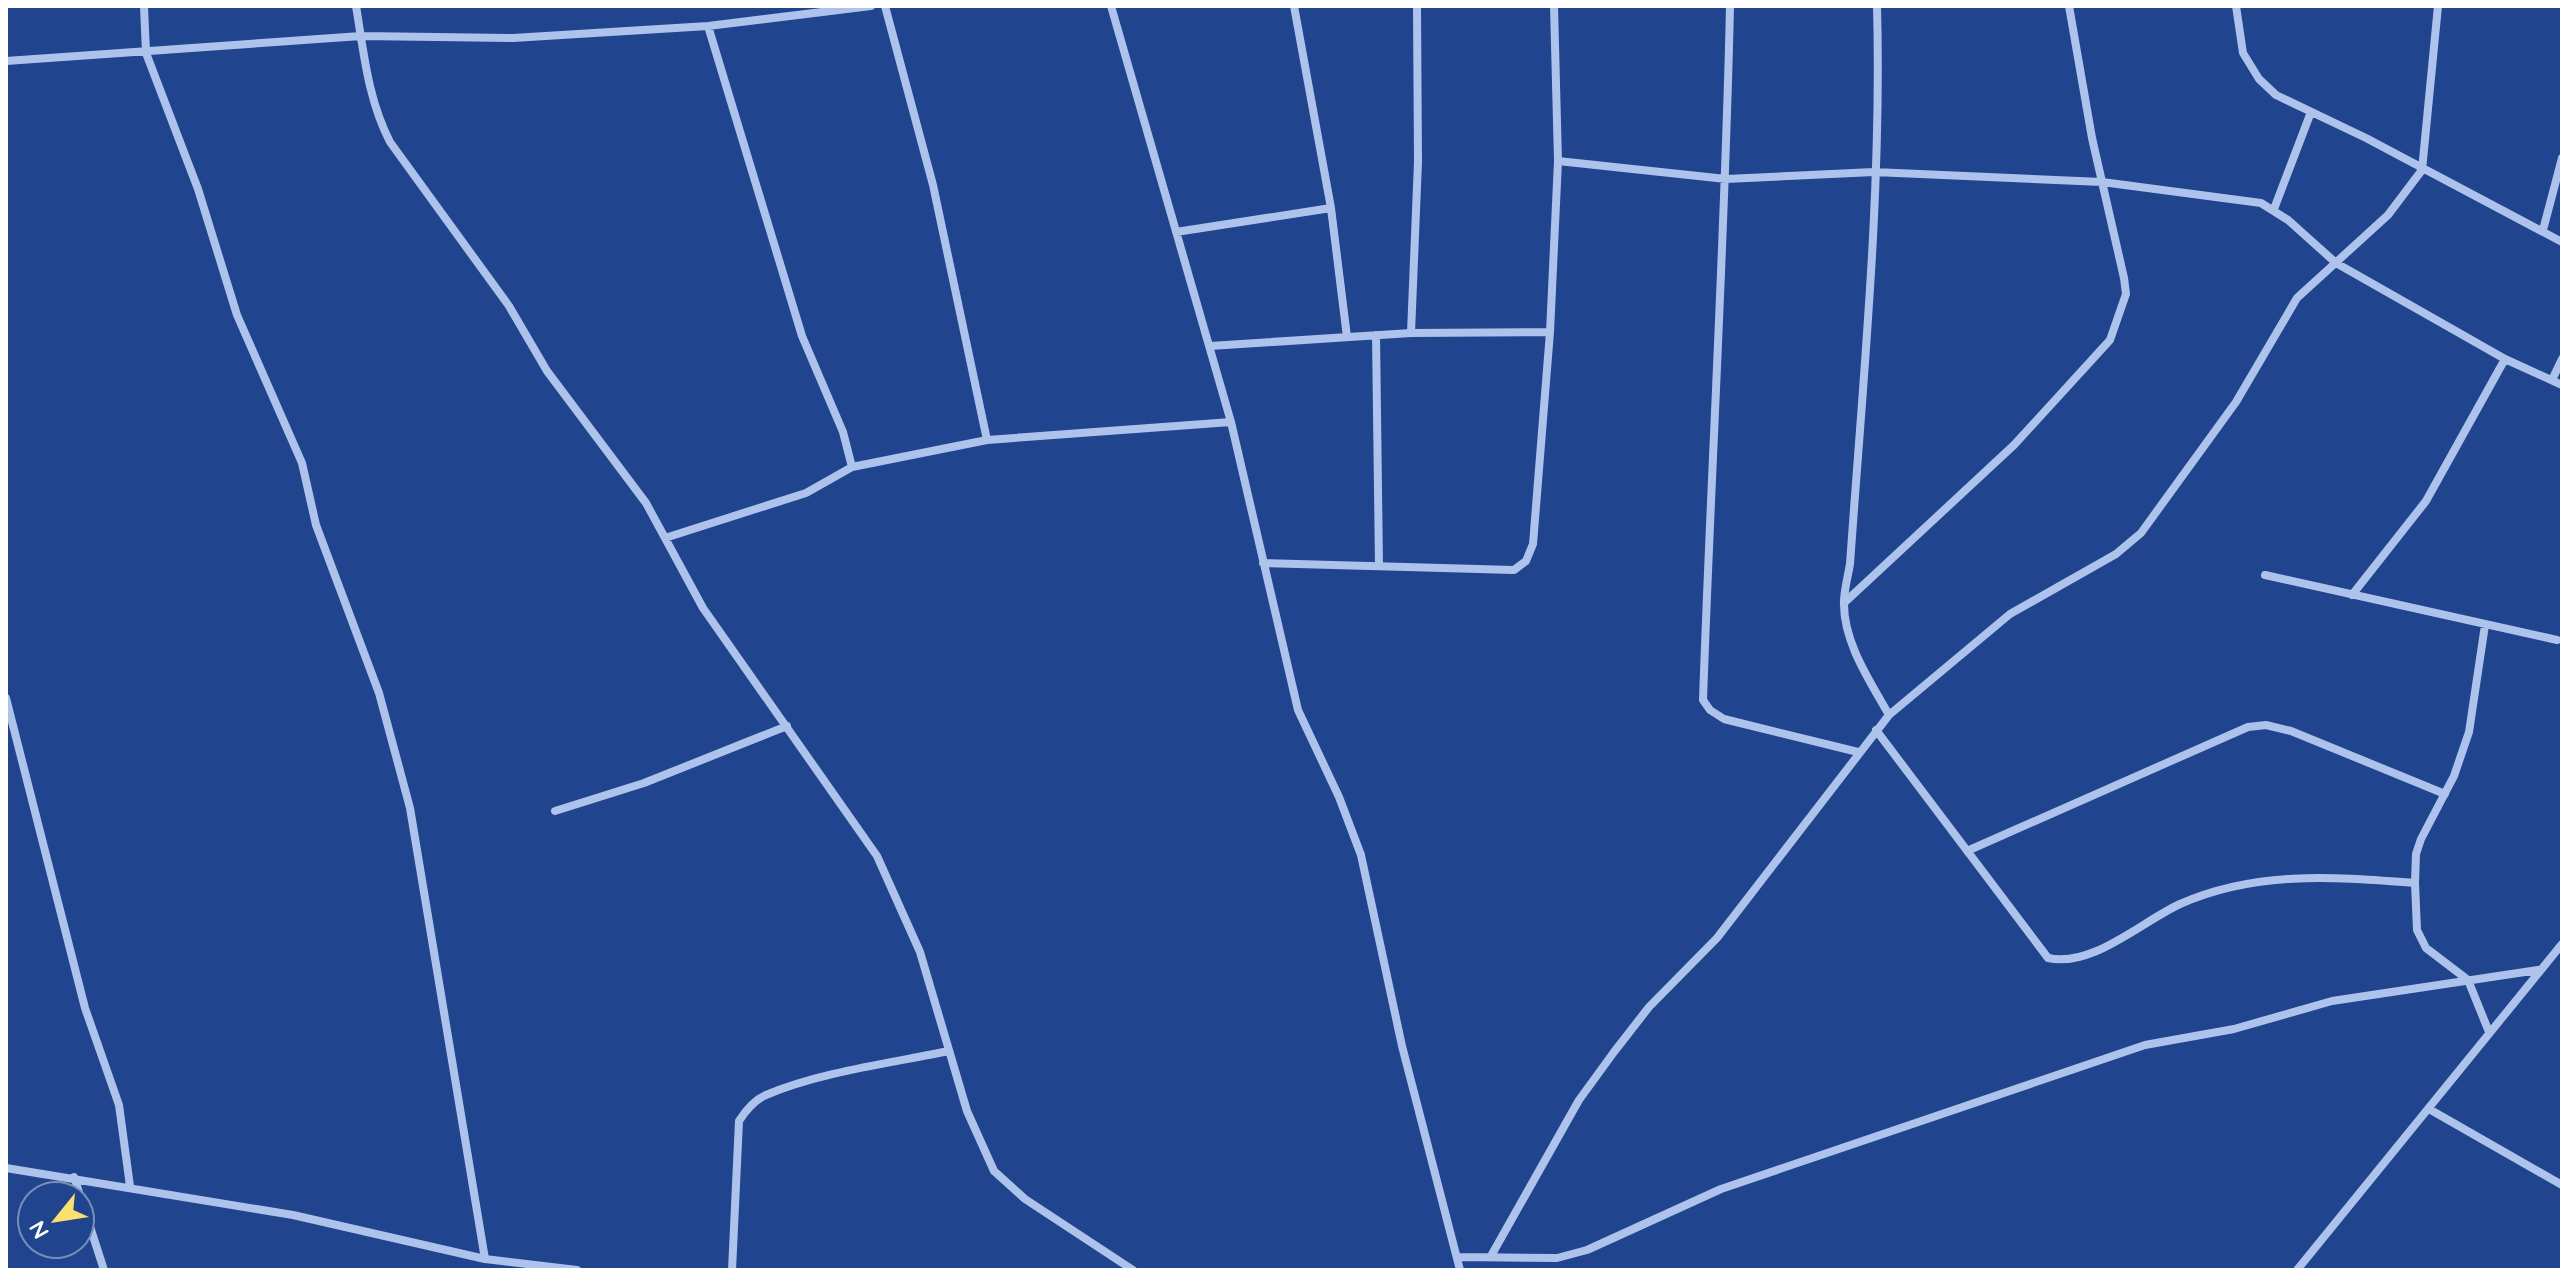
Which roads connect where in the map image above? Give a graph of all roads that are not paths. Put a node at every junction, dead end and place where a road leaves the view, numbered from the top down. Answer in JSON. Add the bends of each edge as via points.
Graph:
{"nodes":[{"id":1,"x":144,"y":6,"type":"edge"},
{"id":2,"x":356,"y":6,"type":"edge"},
{"id":3,"x":885,"y":6,"type":"edge"},
{"id":4,"x":1111,"y":6,"type":"edge"},
{"id":5,"x":1294,"y":6,"type":"edge"},
{"id":6,"x":1417,"y":6,"type":"edge"},
{"id":7,"x":1554,"y":6,"type":"edge"},
{"id":8,"x":1730,"y":6,"type":"edge"},
{"id":9,"x":1877,"y":6,"type":"edge"},
{"id":10,"x":2069,"y":6,"type":"edge"},
{"id":11,"x":2236,"y":6,"type":"edge"},
{"id":12,"x":2438,"y":6,"type":"edge"},
{"id":13,"x":866,"y":7,"type":"edge"},
{"id":14,"x":708,"y":26,"type":"junction"},
{"id":15,"x":361,"y":36,"type":"junction"},
{"id":16,"x":146,"y":53,"type":"junction"},
{"id":17,"x":6,"y":61,"type":"edge"},
{"id":18,"x":2311,"y":112,"type":"junction"},
{"id":19,"x":2562,"y":158,"type":"edge"},
{"id":20,"x":1558,"y":161,"type":"junction"},
{"id":21,"x":2422,"y":170,"type":"junction"},
{"id":22,"x":1874,"y":172,"type":"junction"},
{"id":23,"x":1726,"y":179,"type":"junction"},
{"id":24,"x":2102,"y":182,"type":"junction"},
{"id":25,"x":1331,"y":208,"type":"junction"},
{"id":26,"x":2274,"y":209,"type":"junction"},
{"id":27,"x":2543,"y":230,"type":"junction"},
{"id":28,"x":1176,"y":232,"type":"junction"},
{"id":29,"x":2562,"y":242,"type":"edge"},
{"id":30,"x":2336,"y":263,"type":"junction"},
{"id":31,"x":1550,"y":332,"type":"junction"},
{"id":32,"x":1411,"y":333,"type":"junction"},
{"id":33,"x":1376,"y":335,"type":"junction"},
{"id":34,"x":1347,"y":337,"type":"junction"},
{"id":35,"x":1210,"y":346,"type":"junction"},
{"id":36,"x":2505,"y":359,"type":"junction"},
{"id":37,"x":2562,"y":359,"type":"edge"},
{"id":38,"x":2552,"y":380,"type":"junction"},
{"id":39,"x":2562,"y":385,"type":"edge"},
{"id":40,"x":1231,"y":422,"type":"junction"},
{"id":41,"x":987,"y":440,"type":"junction"},
{"id":42,"x":852,"y":467,"type":"junction"},
{"id":43,"x":665,"y":538,"type":"junction"},
{"id":44,"x":1263,"y":563,"type":"junction"},
{"id":45,"x":1379,"y":566,"type":"junction"},
{"id":46,"x":2265,"y":575,"type":"dead end"},
{"id":47,"x":2352,"y":595,"type":"junction"},
{"id":48,"x":1844,"y":603,"type":"junction"},
{"id":49,"x":2485,"y":625,"type":"junction"},
{"id":50,"x":2557,"y":640,"type":"dead end"},
{"id":51,"x":6,"y":698,"type":"edge"},
{"id":52,"x":1889,"y":715,"type":"junction"},
{"id":53,"x":787,"y":726,"type":"junction"},
{"id":54,"x":1876,"y":730,"type":"junction"},
{"id":55,"x":1858,"y":752,"type":"junction"},
{"id":56,"x":2445,"y":794,"type":"junction"},
{"id":57,"x":555,"y":811,"type":"dead end"},
{"id":58,"x":1967,"y":851,"type":"junction"},
{"id":59,"x":2415,"y":883,"type":"junction"},
{"id":60,"x":2562,"y":944,"type":"edge"},
{"id":61,"x":2538,"y":970,"type":"junction"},
{"id":62,"x":2468,"y":980,"type":"junction"},
{"id":63,"x":2489,"y":1032,"type":"junction"},
{"id":64,"x":949,"y":1051,"type":"junction"},
{"id":65,"x":2429,"y":1109,"type":"junction"},
{"id":66,"x":6,"y":1168,"type":"edge"},
{"id":67,"x":74,"y":1177,"type":"junction"},
{"id":68,"x":2562,"y":1185,"type":"edge"},
{"id":69,"x":130,"y":1186,"type":"junction"},
{"id":70,"x":1491,"y":1256,"type":"junction"},
{"id":71,"x":1459,"y":1257,"type":"junction"},
{"id":72,"x":485,"y":1259,"type":"junction"},
{"id":73,"x":104,"y":1270,"type":"edge"},
{"id":74,"x":577,"y":1270,"type":"edge"},
{"id":75,"x":732,"y":1270,"type":"edge"},
{"id":76,"x":1133,"y":1270,"type":"edge"},
{"id":77,"x":1460,"y":1270,"type":"edge"},
{"id":78,"x":2297,"y":1270,"type":"edge"}],
"edges":[{"from":1,"to":16,"type":"street"},
{"from":2,"to":15,"type":"street"},
{"from":3,"to":41,"type":"street","via":[[933,185]]},
{"from":4,"to":28,"type":"street"},
{"from":5,"to":25,"type":"street"},
{"from":6,"to":32,"type":"street"},
{"from":7,"to":20,"type":"street"},
{"from":8,"to":23,"type":"street"},
{"from":9,"to":22,"type":"street"},
{"from":10,"to":24,"type":"street"},
{"from":11,"to":18,"type":"street","via":[[2243,53],[2259,79],[2276,95]]},
{"from":12,"to":21,"type":"street"},
{"from":13,"to":14,"type":"street"},
{"from":14,"to":15,"type":"street","via":[[513,38]]},
{"from":14,"to":42,"type":"street","via":[[802,336],[843,432]]},
{"from":15,"to":16,"type":"street"},
{"from":15,"to":43,"type":"street","via":[[368,85],[390,142],[509,306],[547,371],[646,503]]},
{"from":16,"to":17,"type":"street"},
{"from":16,"to":72,"type":"street","via":[[198,189],[237,315],[302,463],[316,525],[379,693],[410,808]]},
{"from":18,"to":21,"type":"street"},
{"from":18,"to":26,"type":"street"},
{"from":19,"to":27,"type":"street"},
{"from":20,"to":23,"type":"street"},
{"from":20,"to":31,"type":"street"},
{"from":21,"to":27,"type":"street"},
{"from":21,"to":30,"type":"street","via":[[2388,215]]},
{"from":22,"to":23,"type":"street"},
{"from":22,"to":24,"type":"street"},
{"from":22,"to":48,"type":"street"},
{"from":23,"to":55,"type":"street","via":[[1703,700],[1724,719]]},
{"from":24,"to":26,"type":"street"},
{"from":24,"to":48,"type":"street","via":[[2126,294],[2110,340],[2014,445]]},
{"from":25,"to":28,"type":"street"},
{"from":25,"to":34,"type":"street"},
{"from":26,"to":30,"type":"street"},
{"from":27,"to":29,"type":"street"},
{"from":28,"to":35,"type":"street"},
{"from":30,"to":36,"type":"street"},
{"from":30,"to":52,"type":"street","via":[[2297,298],[2236,402],[2141,533],[2116,554],[2010,614]]},
{"from":31,"to":32,"type":"street"},
{"from":31,"to":45,"type":"street","via":[[1533,544],[1526,561],[1514,570]]},
{"from":32,"to":33,"type":"street"},
{"from":33,"to":34,"type":"street"},
{"from":33,"to":45,"type":"street"},
{"from":34,"to":35,"type":"street"},
{"from":35,"to":40,"type":"street"},
{"from":36,"to":38,"type":"street"},
{"from":36,"to":47,"type":"street","via":[[2426,501]]},
{"from":37,"to":38,"type":"street"},
{"from":38,"to":39,"type":"street"},
{"from":40,"to":41,"type":"street"},
{"from":40,"to":44,"type":"street"},
{"from":41,"to":42,"type":"street"},
{"from":42,"to":43,"type":"street","via":[[806,493]]},
{"from":43,"to":53,"type":"street","via":[[703,608]]},
{"from":44,"to":45,"type":"street"},
{"from":44,"to":71,"type":"street","via":[[1298,710],[1361,855],[1402,1046]]},
{"from":46,"to":47,"type":"street"},
{"from":47,"to":49,"type":"street"},
{"from":48,"to":52,"type":"street","via":[[1862,665]]},
{"from":49,"to":50,"type":"street"},
{"from":49,"to":56,"type":"street","via":[[2469,732]]},
{"from":51,"to":69,"type":"street","via":[[85,1008],[119,1105]]},
{"from":52,"to":54,"type":"street"},
{"from":53,"to":57,"type":"street","via":[[644,783]]},
{"from":53,"to":64,"type":"street","via":[[877,856],[920,952]]},
{"from":54,"to":55,"type":"street"},
{"from":54,"to":58,"type":"street"},
{"from":55,"to":70,"type":"street","via":[[1717,938],[1649,1007],[1579,1100]]},
{"from":56,"to":58,"type":"street","via":[[2291,731],[2257,726]]},
{"from":56,"to":59,"type":"street","via":[[2416,854]]},
{"from":58,"to":59,"type":"street","via":[[2048,958],[2065,962],[2181,903],[2258,881],[2315,875]]},
{"from":59,"to":62,"type":"street","via":[[2417,930],[2426,948]]},
{"from":60,"to":61,"type":"street"},
{"from":61,"to":62,"type":"street"},
{"from":61,"to":63,"type":"street"},
{"from":62,"to":63,"type":"street"},
{"from":62,"to":70,"type":"street","via":[[2332,1001],[2234,1029],[2145,1045],[1721,1189],[1587,1250],[1557,1258]]},
{"from":63,"to":65,"type":"street"},
{"from":64,"to":75,"type":"street","via":[[764,1095],[747,1108],[739,1121]]},
{"from":64,"to":76,"type":"street","via":[[967,1111],[994,1171],[1025,1199]]},
{"from":65,"to":68,"type":"street"},
{"from":65,"to":78,"type":"street"},
{"from":66,"to":67,"type":"street"},
{"from":67,"to":69,"type":"street"},
{"from":67,"to":73,"type":"street"},
{"from":69,"to":72,"type":"street","via":[[293,1215]]},
{"from":70,"to":71,"type":"street"},
{"from":71,"to":77,"type":"street"},
{"from":72,"to":74,"type":"street"}]}
